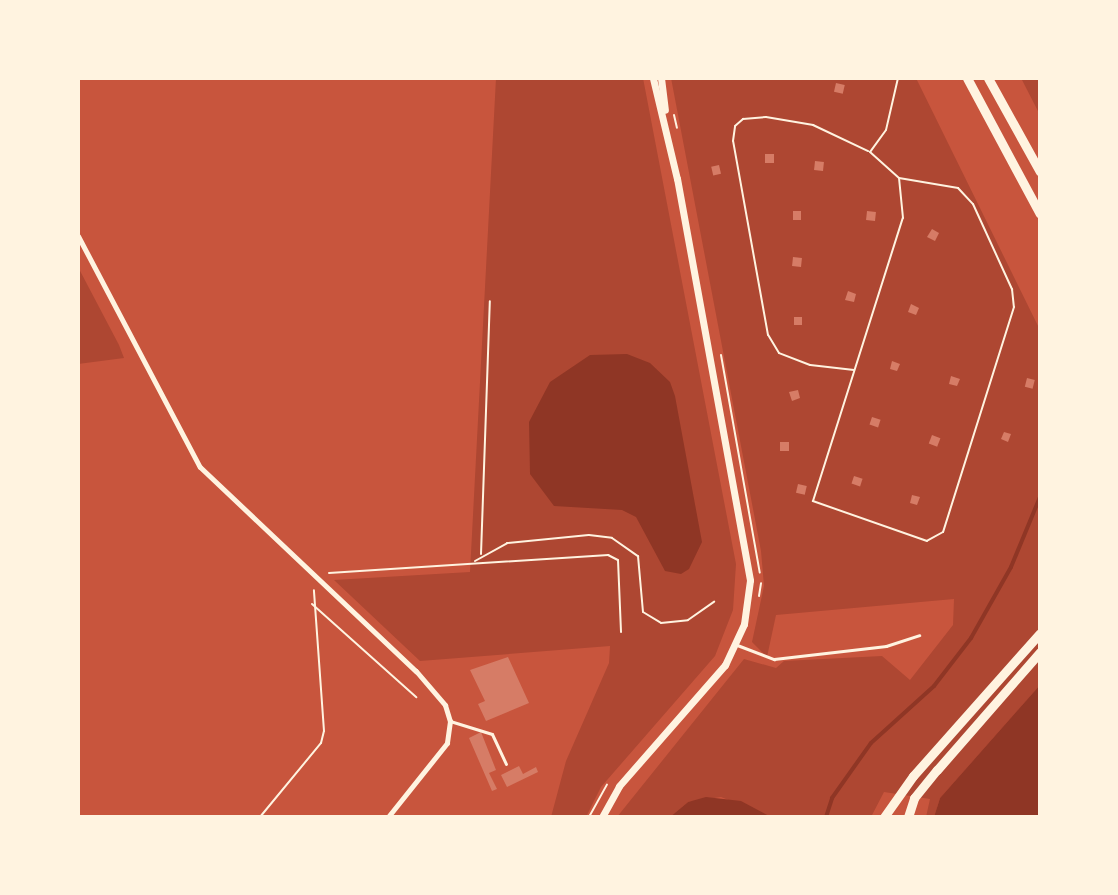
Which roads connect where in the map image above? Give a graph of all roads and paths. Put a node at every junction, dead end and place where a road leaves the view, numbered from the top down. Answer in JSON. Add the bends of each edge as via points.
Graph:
{"nodes":[{"id":1,"x":653,"y":78,"type":"edge"},
{"id":2,"x":661,"y":78,"type":"edge"},
{"id":3,"x":898,"y":78,"type":"edge"},
{"id":4,"x":967,"y":78,"type":"edge"},
{"id":5,"x":988,"y":78,"type":"edge"},
{"id":6,"x":673,"y":108,"type":"dead end"},
{"id":7,"x":665,"y":117,"type":"junction"},
{"id":8,"x":679,"y":139,"type":"dead end"},
{"id":9,"x":870,"y":152,"type":"junction"},
{"id":10,"x":1040,"y":172,"type":"edge"},
{"id":11,"x":899,"y":178,"type":"junction"},
{"id":12,"x":1040,"y":214,"type":"edge"},
{"id":13,"x":78,"y":236,"type":"edge"},
{"id":14,"x":490,"y":301,"type":"dead end"},
{"id":15,"x":719,"y":347,"type":"dead end"},
{"id":16,"x":855,"y":370,"type":"junction"},
{"id":17,"x":481,"y":555,"type":"junction"},
{"id":18,"x":474,"y":563,"type":"junction"},
{"id":19,"x":319,"y":583,"type":"junction"},
{"id":20,"x":758,"y":600,"type":"dead end"},
{"id":21,"x":714,"y":602,"type":"dead end"},
{"id":22,"x":311,"y":603,"type":"junction"},
{"id":23,"x":621,"y":632,"type":"dead end"},
{"id":24,"x":1040,"y":633,"type":"edge"},
{"id":25,"x":919,"y":635,"type":"dead end"},
{"id":26,"x":736,"y":645,"type":"junction"},
{"id":27,"x":1040,"y":652,"type":"edge"},
{"id":28,"x":416,"y":697,"type":"dead end"},
{"id":29,"x":450,"y":721,"type":"junction"},
{"id":30,"x":506,"y":764,"type":"dead end"},
{"id":31,"x":614,"y":777,"type":"dead end"},
{"id":32,"x":260,"y":817,"type":"edge"},
{"id":33,"x":388,"y":817,"type":"edge"},
{"id":34,"x":589,"y":817,"type":"edge"},
{"id":35,"x":602,"y":817,"type":"edge"},
{"id":36,"x":884,"y":817,"type":"edge"},
{"id":37,"x":908,"y":817,"type":"edge"}],
"edges":[{"from":1,"to":7,"type":"street"},
{"from":2,"to":7,"type":"street"},
{"from":3,"to":9,"type":"path","via":[[886,130]]},
{"from":4,"to":12,"type":"highway"},
{"from":5,"to":10,"type":"highway"},
{"from":6,"to":8,"type":"path"},
{"from":7,"to":26,"type":"street","via":[[746,549],[749,592]]},
{"from":9,"to":11,"type":"path"},
{"from":9,"to":16,"type":"path","via":[[813,125],[766,117],[743,119],[735,126],[733,141],[768,335],[779,353],[810,365]]},
{"from":11,"to":16,"type":"path","via":[[903,218]]},
{"from":11,"to":16,"type":"path","via":[[958,188],[973,204],[1012,289],[1014,307],[936,539],[927,541],[813,501]]},
{"from":13,"to":19,"type":"street","via":[[200,467]]},
{"from":14,"to":17,"type":"path"},
{"from":15,"to":20,"type":"path","via":[[759,556]]},
{"from":17,"to":18,"type":"path"},
{"from":17,"to":21,"type":"path","via":[[507,543],[612,538],[638,556],[639,598],[643,612],[652,618],[661,623],[688,620]]},
{"from":18,"to":19,"type":"path","via":[[332,571]]},
{"from":18,"to":23,"type":"path","via":[[608,555],[618,560]]},
{"from":19,"to":22,"type":"path"},
{"from":19,"to":29,"type":"street","via":[[416,671],[441,699]]},
{"from":22,"to":28,"type":"path"},
{"from":22,"to":32,"type":"path","via":[[324,731],[321,743]]},
{"from":24,"to":36,"type":"highway","via":[[913,776]]},
{"from":25,"to":26,"type":"lane","via":[[886,646],[774,659]]},
{"from":26,"to":35,"type":"street","via":[[706,689],[619,786]]},
{"from":27,"to":37,"type":"highway","via":[[914,798]]},
{"from":29,"to":30,"type":"lane","via":[[492,734]]},
{"from":29,"to":33,"type":"street","via":[[443,750]]},
{"from":31,"to":34,"type":"path"}]}
